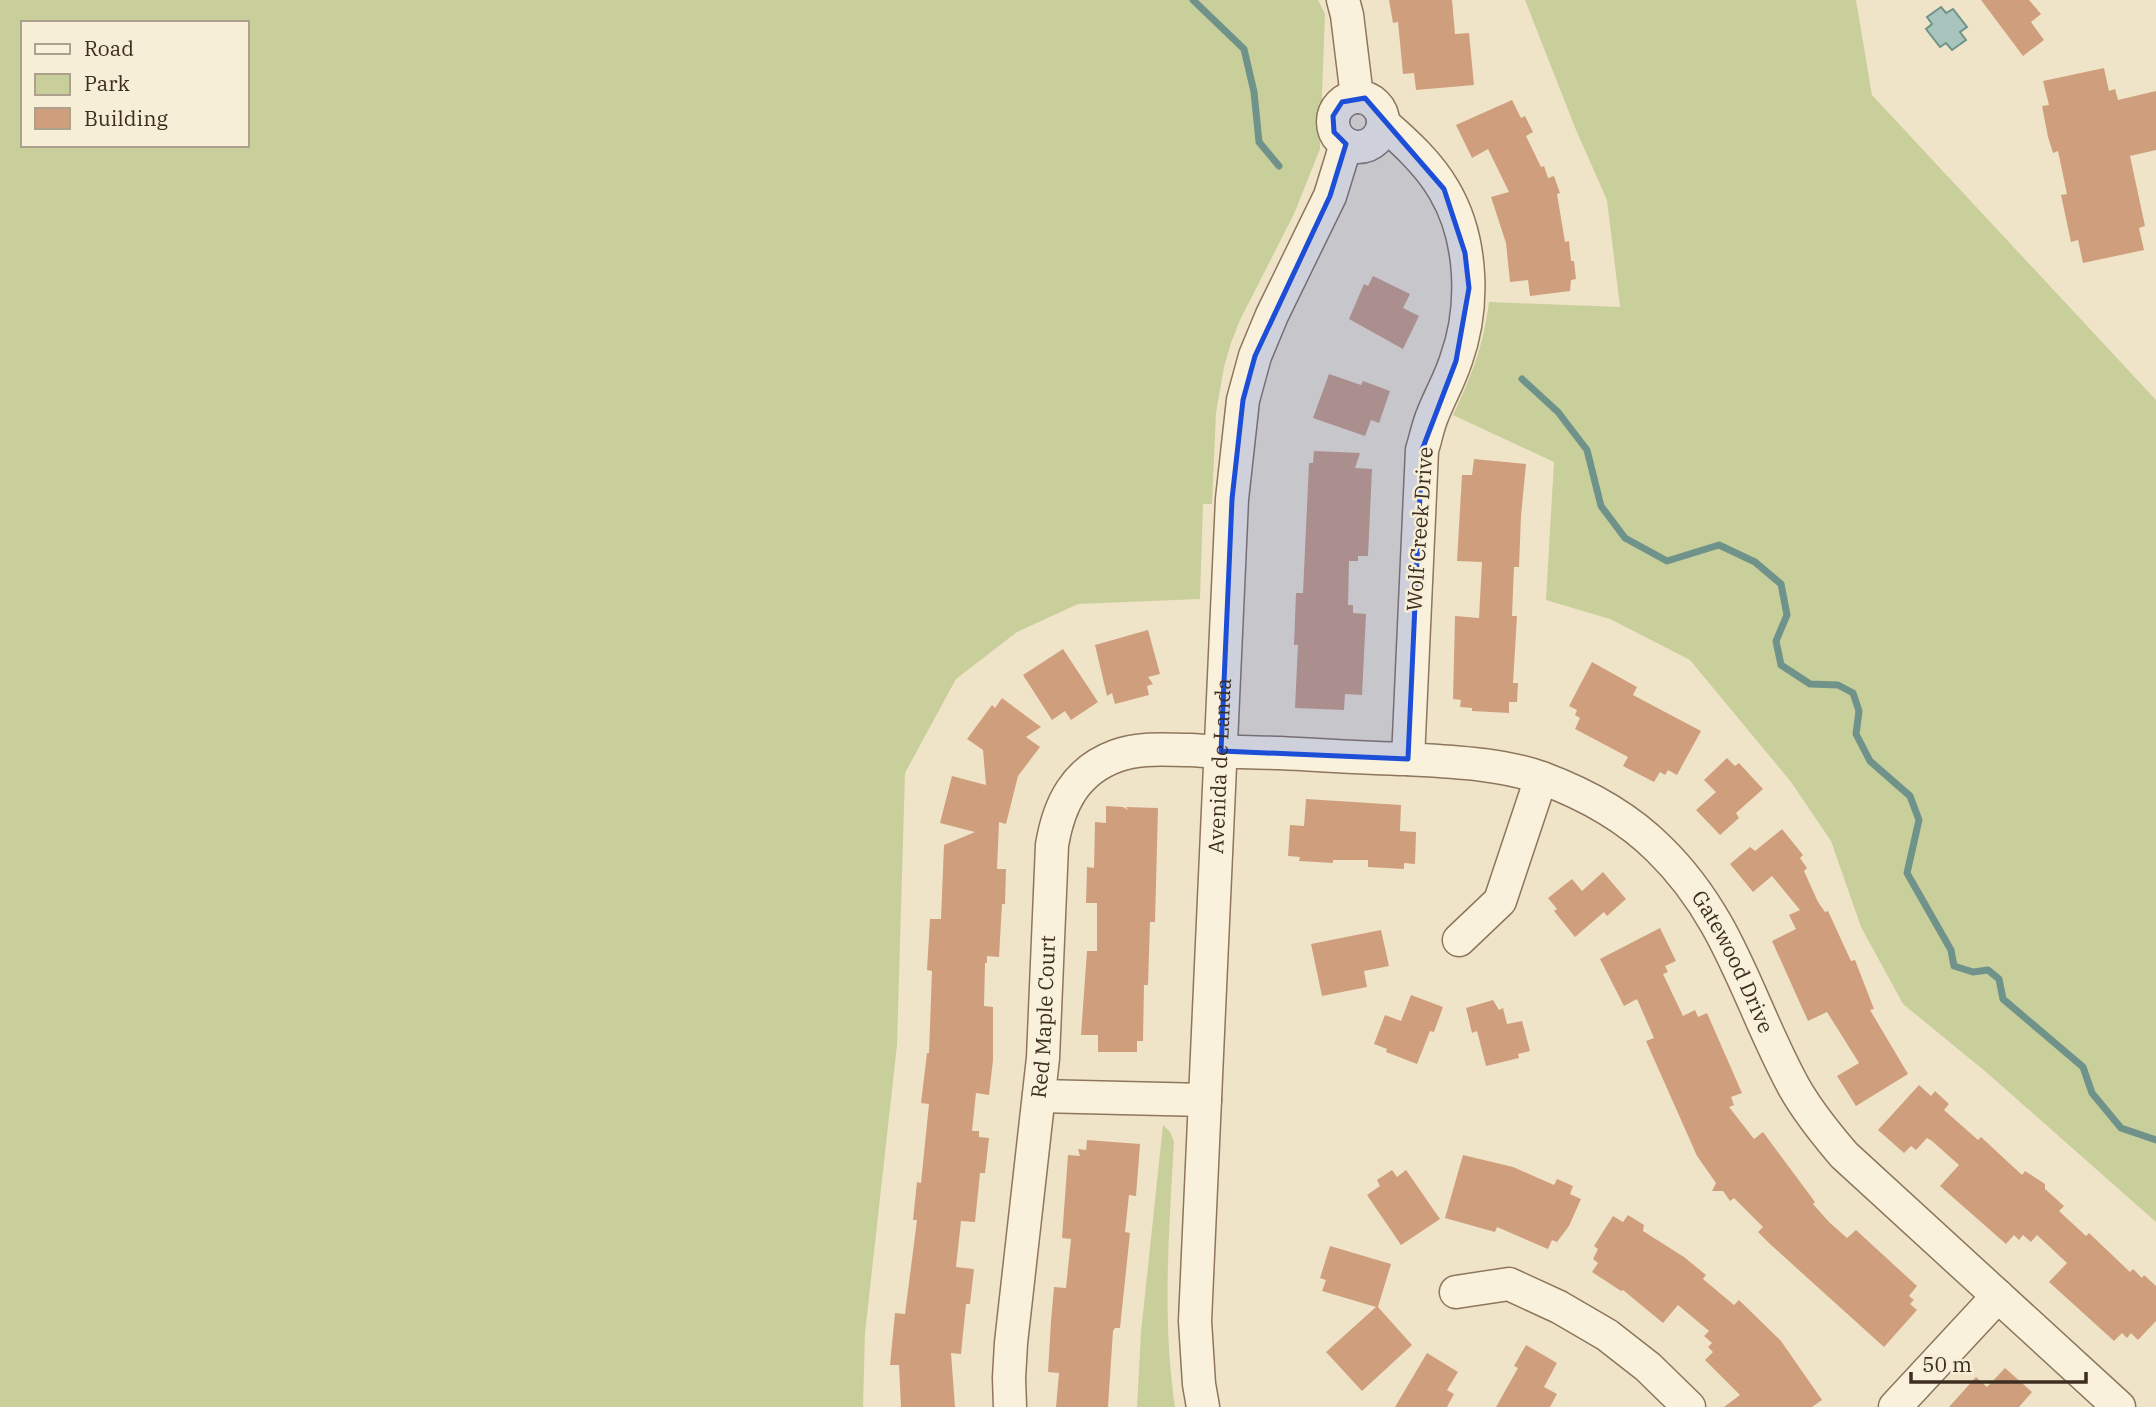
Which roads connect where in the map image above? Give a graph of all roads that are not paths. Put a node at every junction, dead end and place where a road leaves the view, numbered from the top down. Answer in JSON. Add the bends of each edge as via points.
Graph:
{"nodes":[{"id":1,"x":1343,"y":0,"type":"edge"},
{"id":2,"x":1357,"y":97,"type":"junction"},
{"id":3,"x":1383,"y":123,"type":"junction"},
{"id":4,"x":1346,"y":144,"type":"junction"},
{"id":5,"x":1221,"y":751,"type":"junction"},
{"id":6,"x":1408,"y":760,"type":"junction"},
{"id":7,"x":1541,"y":778,"type":"junction"},
{"id":8,"x":1459,"y":940,"type":"dead end"},
{"id":9,"x":1039,"y":1096,"type":"junction"},
{"id":10,"x":1205,"y":1100,"type":"junction"},
{"id":11,"x":1456,"y":1292,"type":"dead end"},
{"id":12,"x":1998,"y":1296,"type":"junction"},
{"id":13,"x":1010,"y":1407,"type":"edge"},
{"id":14,"x":1203,"y":1407,"type":"edge"},
{"id":15,"x":1689,"y":1407,"type":"edge"},
{"id":16,"x":1895,"y":1407,"type":"edge"},
{"id":17,"x":2119,"y":1407,"type":"edge"}],
"edges":[{"from":1,"to":2,"type":"street"},
{"from":2,"to":3,"type":"street","via":[[1372,102]]},
{"from":2,"to":4,"type":"street","via":[[1342,102],[1333,116],[1335,132]]},
{"from":3,"to":4,"type":"street","via":[[1370,144]]},
{"from":3,"to":6,"type":"street","name":"Wolf Creek Drive","via":[[1444,190],[1457,220],[1469,288],[1456,361],[1422,450]]},
{"from":4,"to":5,"type":"street","name":"Avenida de Landa","via":[[1330,196],[1255,356],[1244,400],[1232,499]]},
{"from":5,"to":6,"type":"street","name":"Gatewood Drive"},
{"from":5,"to":9,"type":"street","name":"Red Maple Court","via":[[1145,750],[1114,756],[1087,773],[1063,802],[1052,845]]},
{"from":5,"to":10,"type":"street","name":"Avenida de Landa"},
{"from":6,"to":7,"type":"street","name":"Gatewood Drive","via":[[1498,766]]},
{"from":7,"to":8,"type":"street","via":[[1500,901]]},
{"from":7,"to":12,"type":"street","name":"Gatewood Drive","via":[[1623,819],[1686,878],[1712,914],[1794,1087],[1817,1123],[1844,1155]]},
{"from":9,"to":10,"type":"street"},
{"from":9,"to":13,"type":"street","name":"Red Maple Court","via":[[1011,1343]]},
{"from":10,"to":14,"type":"street","name":"Avenida de Landa","via":[[1195,1321]]},
{"from":11,"to":15,"type":"street","via":[[1509,1284],[1559,1307],[1638,1359]]},
{"from":12,"to":16,"type":"street"},
{"from":12,"to":17,"type":"street","name":"Gatewood Drive"}]}
